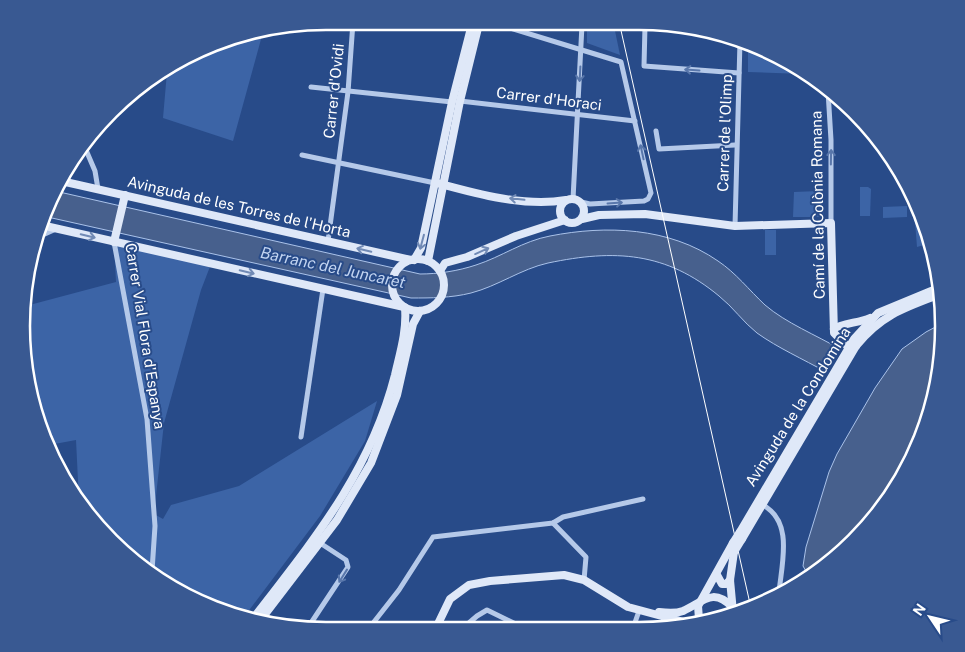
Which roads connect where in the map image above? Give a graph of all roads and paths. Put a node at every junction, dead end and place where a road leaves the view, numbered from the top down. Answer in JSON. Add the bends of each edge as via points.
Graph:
{"nodes":[{"id":1,"x":352,"y":30,"type":"edge"},
{"id":2,"x":471,"y":30,"type":"edge"},
{"id":3,"x":477,"y":30,"type":"edge"},
{"id":4,"x":516,"y":30,"type":"edge"},
{"id":5,"x":582,"y":30,"type":"edge"},
{"id":6,"x":645,"y":30,"type":"edge"},
{"id":7,"x":740,"y":48,"type":"edge"},
{"id":8,"x":581,"y":50,"type":"junction"},
{"id":9,"x":739,"y":73,"type":"junction"},
{"id":10,"x":311,"y":87,"type":"dead end"},
{"id":11,"x":348,"y":92,"type":"junction"},
{"id":12,"x":828,"y":99,"type":"edge"},
{"id":13,"x":456,"y":101,"type":"junction"},
{"id":14,"x":578,"y":114,"type":"junction"},
{"id":15,"x":635,"y":122,"type":"junction"},
{"id":16,"x":656,"y":131,"type":"dead end"},
{"id":17,"x":735,"y":145,"type":"junction"},
{"id":18,"x":87,"y":152,"type":"edge"},
{"id":19,"x":302,"y":155,"type":"dead end"},
{"id":20,"x":339,"y":163,"type":"junction"},
{"id":21,"x":68,"y":182,"type":"edge"},
{"id":22,"x":438,"y":184,"type":"junction"},
{"id":23,"x":98,"y":189,"type":"junction"},
{"id":24,"x":125,"y":195,"type":"junction"},
{"id":25,"x":569,"y":200,"type":"junction"},
{"id":26,"x":583,"y":206,"type":"junction"},
{"id":27,"x":599,"y":215,"type":"junction"},
{"id":28,"x":582,"y":218,"type":"junction"},
{"id":29,"x":565,"y":220,"type":"junction"},
{"id":30,"x":831,"y":223,"type":"junction"},
{"id":31,"x":48,"y":226,"type":"edge"},
{"id":32,"x":735,"y":226,"type":"junction"},
{"id":33,"x":57,"y":228,"type":"junction"},
{"id":34,"x":45,"y":234,"type":"edge"},
{"id":35,"x":115,"y":238,"type":"junction"},
{"id":36,"x":328,"y":242,"type":"junction"},
{"id":37,"x":413,"y":260,"type":"junction"},
{"id":38,"x":428,"y":261,"type":"junction"},
{"id":39,"x":440,"y":271,"type":"junction"},
{"id":40,"x":323,"y":289,"type":"junction"},
{"id":41,"x":932,"y":291,"type":"edge"},
{"id":42,"x":933,"y":297,"type":"edge"},
{"id":43,"x":405,"y":308,"type":"junction"},
{"id":44,"x":420,"y":311,"type":"junction"},
{"id":45,"x":878,"y":314,"type":"junction"},
{"id":46,"x":836,"y":324,"type":"junction"},
{"id":47,"x":850,"y":350,"type":"junction"},
{"id":48,"x":301,"y":437,"type":"dead end"},
{"id":49,"x":643,"y":498,"type":"dead end"},
{"id":50,"x":758,"y":504,"type":"junction"},
{"id":51,"x":553,"y":523,"type":"junction"},
{"id":52,"x":741,"y":535,"type":"junction"},
{"id":53,"x":320,"y":543,"type":"junction"},
{"id":54,"x":152,"y":565,"type":"edge"},
{"id":55,"x":716,"y":574,"type":"junction"},
{"id":56,"x":584,"y":580,"type":"junction"},
{"id":57,"x":730,"y":580,"type":"junction"},
{"id":58,"x":781,"y":585,"type":"edge"},
{"id":59,"x":708,"y":588,"type":"junction"},
{"id":60,"x":701,"y":601,"type":"junction"},
{"id":61,"x":734,"y":606,"type":"edge"},
{"id":62,"x":731,"y":607,"type":"edge"},
{"id":63,"x":686,"y":609,"type":"junction"},
{"id":64,"x":639,"y":611,"type":"junction"},
{"id":65,"x":650,"y":613,"type":"junction"},
{"id":66,"x":257,"y":614,"type":"edge"},
{"id":67,"x":264,"y":615,"type":"edge"},
{"id":68,"x":698,"y":616,"type":"edge"},
{"id":69,"x":674,"y":619,"type":"edge"},
{"id":70,"x":312,"y":621,"type":"edge"},
{"id":71,"x":373,"y":622,"type":"edge"},
{"id":72,"x":439,"y":622,"type":"edge"},
{"id":73,"x":470,"y":622,"type":"edge"},
{"id":74,"x":512,"y":622,"type":"edge"},
{"id":75,"x":635,"y":622,"type":"edge"}],
"edges":[{"from":1,"to":11,"type":"street","name":"Carrer d'Ovidi"},
{"from":2,"to":13,"type":"main road"},
{"from":3,"to":13,"type":"main road"},
{"from":4,"to":8,"type":"street"},
{"from":5,"to":8,"type":"street"},
{"from":9,"to":6,"type":"street","one_way":true,"via":[[644,66]]},
{"from":7,"to":9,"type":"street","name":"Carrer de l'Olimp"},
{"from":8,"to":14,"type":"street","one_way":true},
{"from":8,"to":15,"type":"street","via":[[621,62]]},
{"from":9,"to":17,"type":"street","name":"Carrer de l'Olimp"},
{"from":10,"to":11,"type":"street","name":"Carrer d'Horaci"},
{"from":11,"to":13,"type":"street","name":"Carrer d'Horaci"},
{"from":11,"to":20,"type":"street","name":"Carrer d'Ovidi"},
{"from":30,"to":12,"type":"street","name":"Camí de la Colònia Romana","one_way":true},
{"from":13,"to":14,"type":"street","name":"Carrer d'Horaci"},
{"from":13,"to":22,"type":"main road"},
{"from":14,"to":15,"type":"street","name":"Carrer d'Horaci"},
{"from":14,"to":25,"type":"street"},
{"from":26,"to":15,"type":"street","one_way":true,"via":[[648,199],[651,193]]},
{"from":16,"to":17,"type":"street","via":[[660,149]]},
{"from":17,"to":32,"type":"street","name":"Carrer de l'Olimp"},
{"from":18,"to":23,"type":"street"},
{"from":19,"to":20,"type":"street"},
{"from":20,"to":22,"type":"street"},
{"from":20,"to":36,"type":"street"},
{"from":21,"to":23,"type":"main road","name":"Avinguda de les Torres de l'Horta"},
{"from":25,"to":22,"type":"main road","one_way":true,"via":[[544,202],[509,198]]},
{"from":22,"to":37,"type":"main road","one_way":true,"via":[[421,248]]},
{"from":22,"to":38,"type":"main road"},
{"from":23,"to":24,"type":"main road","name":"Avinguda de les Torres de l'Horta"},
{"from":24,"to":35,"type":"main road","name":"Carrer Vial Flora d'Espanya"},
{"from":24,"to":36,"type":"main road","name":"Avinguda de les Torres de l'Horta"},
{"from":25,"to":26,"type":"main road"},
{"from":25,"to":29,"type":"main road","via":[[560,211]]},
{"from":26,"to":27,"type":"main road"},
{"from":26,"to":28,"type":"main road"},
{"from":27,"to":28,"type":"main road"},
{"from":27,"to":32,"type":"main road","via":[[653,215]]},
{"from":28,"to":29,"type":"main road","via":[[572,223]]},
{"from":39,"to":29,"type":"main road","one_way":true,"via":[[445,263]]},
{"from":30,"to":32,"type":"main road"},
{"from":30,"to":46,"type":"main road","name":"Camí de la Colònia Romana"},
{"from":31,"to":33,"type":"main road"},
{"from":33,"to":34,"type":"street"},
{"from":33,"to":35,"type":"main road","one_way":true},
{"from":35,"to":40,"type":"main road","one_way":true},
{"from":35,"to":54,"type":"street","name":"Carrer Vial Flora d'Espanya","via":[[147,419],[155,526]]},
{"from":37,"to":36,"type":"main road","name":"Avinguda de les Torres de l'Horta","one_way":true},
{"from":37,"to":38,"type":"main road"},
{"from":37,"to":43,"type":"main road","via":[[400,267],[393,280],[396,299]]},
{"from":38,"to":39,"type":"main road"},
{"from":39,"to":44,"type":"main road","via":[[444,285],[438,302]]},
{"from":40,"to":43,"type":"main road"},
{"from":40,"to":48,"type":"street"},
{"from":41,"to":45,"type":"main road","name":"Avinguda de la Condomina"},
{"from":42,"to":47,"type":"main road","name":"Avinguda de la Condomina","via":[[884,318]]},
{"from":43,"to":44,"type":"main road"},
{"from":43,"to":66,"type":"main road","via":[[406,323],[390,393],[364,459],[331,516]]},
{"from":44,"to":53,"type":"main road","via":[[413,324],[397,395],[371,463]]},
{"from":45,"to":46,"type":"main road","via":[[857,323]]},
{"from":45,"to":47,"type":"main road","name":"Avinguda de la Condomina"},
{"from":46,"to":47,"type":"main road","via":[[836,336]]},
{"from":47,"to":50,"type":"main road","name":"Avinguda de la Condomina"},
{"from":49,"to":51,"type":"street","via":[[563,517]]},
{"from":50,"to":52,"type":"main road","name":"Avinguda de la Condomina"},
{"from":50,"to":58,"type":"street","via":[[775,513],[783,531]]},
{"from":51,"to":56,"type":"street","via":[[586,557]]},
{"from":51,"to":71,"type":"street","via":[[433,537],[399,590]]},
{"from":52,"to":55,"type":"main road","name":"Avinguda de la Condomina","bridge":true},
{"from":52,"to":57,"type":"main road","name":"Avinguda de la Condomina","bridge":true,"via":[[734,552]]},
{"from":53,"to":67,"type":"main road"},
{"from":53,"to":70,"type":"street","one_way":true,"via":[[343,557],[348,566]]},
{"from":55,"to":57,"type":"main road","via":[[722,584]]},
{"from":55,"to":59,"type":"main road","name":"Avinguda de la Condomina"},
{"from":56,"to":64,"type":"main road","via":[[620,604]]},
{"from":56,"to":72,"type":"main road","via":[[564,575],[469,585],[450,600]]},
{"from":57,"to":61,"type":"main road","name":"Avinguda de la Condomina"},
{"from":59,"to":60,"type":"main road","name":"Avinguda de la Condomina"},
{"from":59,"to":63,"type":"main road","name":"Avinguda de la Condomina"},
{"from":60,"to":62,"type":"main road","name":"Avinguda de la Condomina","via":[[718,597]]},
{"from":60,"to":63,"type":"main road"},
{"from":60,"to":68,"type":"main road","via":[[697,609]]},
{"from":63,"to":65,"type":"main road","via":[[676,613]]},
{"from":64,"to":65,"type":"main road"},
{"from":64,"to":75,"type":"street"},
{"from":65,"to":69,"type":"main road"},
{"from":73,"to":74,"type":"street","via":[[487,610]]}]}
